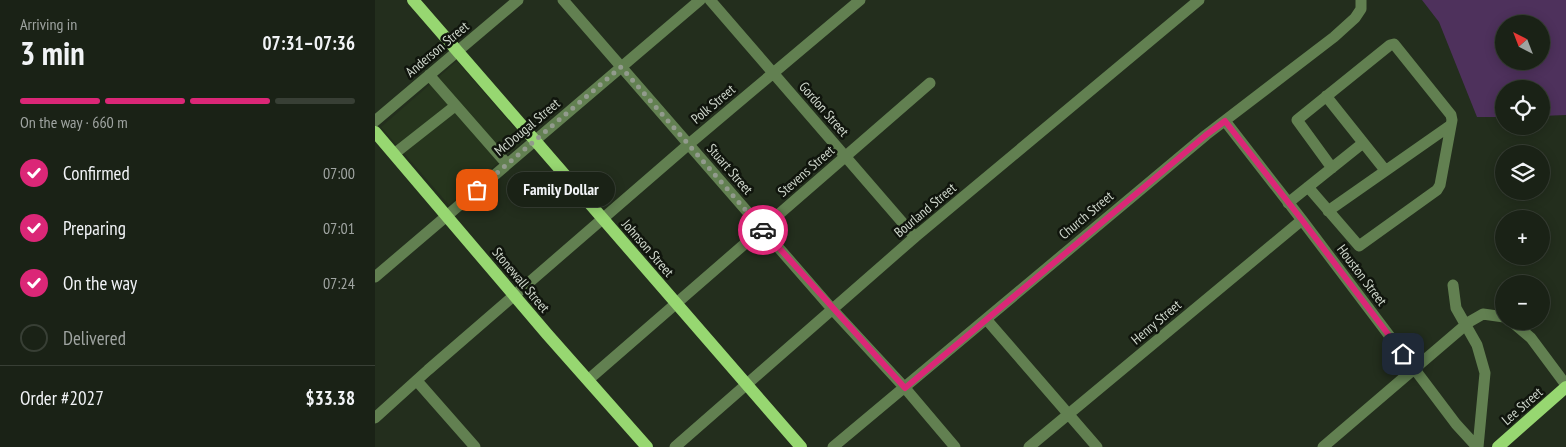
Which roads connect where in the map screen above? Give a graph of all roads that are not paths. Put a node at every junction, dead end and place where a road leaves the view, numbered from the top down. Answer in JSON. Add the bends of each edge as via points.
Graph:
{"nodes":[{"id":1,"x":413,"y":0,"type":"edge"},
{"id":2,"x":519,"y":0,"type":"edge"},
{"id":3,"x":563,"y":0,"type":"edge"},
{"id":4,"x":700,"y":0,"type":"edge"},
{"id":5,"x":710,"y":0,"type":"edge"},
{"id":6,"x":1199,"y":0,"type":"edge"},
{"id":7,"x":854,"y":2,"type":"edge"},
{"id":8,"x":1361,"y":5,"type":"edge"},
{"id":9,"x":457,"y":51,"type":"junction"},
{"id":10,"x":621,"y":67,"type":"junction"},
{"id":11,"x":773,"y":74,"type":"junction"},
{"id":12,"x":429,"y":75,"type":"junction"},
{"id":13,"x":930,"y":83,"type":"dead end"},
{"id":14,"x":1326,"y":96,"type":"junction"},
{"id":15,"x":455,"y":106,"type":"junction"},
{"id":16,"x":375,"y":121,"type":"edge"},
{"id":17,"x":1225,"y":121,"type":"junction"},
{"id":18,"x":1451,"y":125,"type":"junction"},
{"id":19,"x":375,"y":132,"type":"edge"},
{"id":20,"x":535,"y":140,"type":"junction"},
{"id":21,"x":689,"y":144,"type":"junction"},
{"id":22,"x":1363,"y":144,"type":"junction"},
{"id":23,"x":394,"y":154,"type":"junction"},
{"id":24,"x":845,"y":156,"type":"junction"},
{"id":25,"x":507,"y":164,"type":"junction"},
{"id":26,"x":1332,"y":168,"type":"junction"},
{"id":27,"x":1385,"y":170,"type":"junction"},
{"id":28,"x":1308,"y":187,"type":"junction"},
{"id":29,"x":1288,"y":203,"type":"junction"},
{"id":30,"x":1328,"y":211,"type":"junction"},
{"id":31,"x":447,"y":215,"type":"junction"},
{"id":32,"x":603,"y":219,"type":"junction"},
{"id":33,"x":1302,"y":220,"type":"junction"},
{"id":34,"x":762,"y":228,"type":"junction"},
{"id":35,"x":915,"y":237,"type":"junction"},
{"id":36,"x":375,"y":277,"type":"edge"},
{"id":37,"x":1453,"y":285,"type":"dead end"},
{"id":38,"x":514,"y":295,"type":"junction"},
{"id":39,"x":676,"y":303,"type":"junction"},
{"id":40,"x":832,"y":309,"type":"junction"},
{"id":41,"x":1495,"y":316,"type":"edge"},
{"id":42,"x":986,"y":319,"type":"junction"},
{"id":43,"x":1466,"y":324,"type":"junction"},
{"id":44,"x":1522,"y":330,"type":"edge"},
{"id":45,"x":1414,"y":368,"type":"junction"},
{"id":46,"x":588,"y":380,"type":"junction"},
{"id":47,"x":417,"y":381,"type":"junction"},
{"id":48,"x":746,"y":384,"type":"junction"},
{"id":49,"x":1566,"y":386,"type":"edge"},
{"id":50,"x":905,"y":388,"type":"junction"},
{"id":51,"x":1069,"y":414,"type":"junction"},
{"id":52,"x":375,"y":418,"type":"edge"},
{"id":53,"x":475,"y":447,"type":"edge"},
{"id":54,"x":647,"y":447,"type":"edge"},
{"id":55,"x":675,"y":447,"type":"edge"},
{"id":56,"x":801,"y":447,"type":"edge"},
{"id":57,"x":833,"y":447,"type":"edge"},
{"id":58,"x":955,"y":447,"type":"edge"},
{"id":59,"x":1029,"y":447,"type":"edge"},
{"id":60,"x":1097,"y":447,"type":"edge"},
{"id":61,"x":1323,"y":447,"type":"edge"},
{"id":62,"x":1477,"y":447,"type":"edge"},
{"id":63,"x":1498,"y":447,"type":"edge"}],
"edges":[{"from":1,"to":9,"type":"main road","name":"Johnson Street"},
{"from":2,"to":9,"type":"street","name":"Anderson Street"},
{"from":3,"to":10,"type":"street","name":"Stuart Street"},
{"from":4,"to":10,"type":"street","name":"McDougal Street"},
{"from":5,"to":11,"type":"street","name":"Gordon Street"},
{"from":6,"to":35,"type":"street","name":"Bourland Street"},
{"from":7,"to":11,"type":"street","name":"Polk Street"},
{"from":8,"to":17,"type":"street","name":"Church Street","via":[[1355,18],[1334,37]]},
{"from":9,"to":12,"type":"street","name":"Anderson Street"},
{"from":9,"to":20,"type":"main road","name":"Johnson Street"},
{"from":10,"to":20,"type":"street","name":"McDougal Street"},
{"from":10,"to":21,"type":"street","name":"Stuart Street"},
{"from":11,"to":21,"type":"street","name":"Polk Street"},
{"from":11,"to":24,"type":"street","name":"Gordon Street"},
{"from":12,"to":15,"type":"street"},
{"from":12,"to":16,"type":"street","name":"Anderson Street"},
{"from":13,"to":24,"type":"street","name":"Stevens Street"},
{"from":14,"to":18,"type":"street","via":[[1394,44],[1451,115]]},
{"from":14,"to":22,"type":"street"},
{"from":14,"to":26,"type":"street","via":[[1297,120]]},
{"from":15,"to":23,"type":"street"},
{"from":15,"to":25,"type":"street"},
{"from":17,"to":29,"type":"street","name":"Houston Street"},
{"from":17,"to":42,"type":"street","name":"Church Street"},
{"from":18,"to":27,"type":"street"},
{"from":18,"to":30,"type":"street","via":[[1437,190],[1363,245],[1356,245]]},
{"from":19,"to":23,"type":"main road","name":"Stonewall Street"},
{"from":20,"to":25,"type":"street","name":"McDougal Street"},
{"from":20,"to":32,"type":"main road","name":"Johnson Street"},
{"from":21,"to":32,"type":"street","name":"Polk Street"},
{"from":21,"to":34,"type":"street","name":"Stuart Street"},
{"from":22,"to":26,"type":"street"},
{"from":22,"to":27,"type":"street"},
{"from":23,"to":31,"type":"main road","name":"Stonewall Street"},
{"from":24,"to":34,"type":"street","name":"Stevens Street"},
{"from":24,"to":35,"type":"street","name":"Gordon Street"},
{"from":25,"to":31,"type":"street","name":"McDougal Street"},
{"from":26,"to":28,"type":"street"},
{"from":27,"to":30,"type":"street"},
{"from":28,"to":29,"type":"street"},
{"from":28,"to":30,"type":"street"},
{"from":29,"to":33,"type":"street","name":"Houston Street"},
{"from":31,"to":36,"type":"street","name":"McDougal Street"},
{"from":31,"to":38,"type":"main road","name":"Stonewall Street"},
{"from":32,"to":38,"type":"street","name":"Polk Street"},
{"from":32,"to":39,"type":"main road","name":"Johnson Street"},
{"from":33,"to":45,"type":"street","name":"Houston Street"},
{"from":33,"to":51,"type":"street","name":"Henry Street"},
{"from":34,"to":39,"type":"street","name":"Stevens Street"},
{"from":34,"to":40,"type":"street","name":"Stuart Street"},
{"from":35,"to":40,"type":"street","name":"Bourland Street"},
{"from":37,"to":43,"type":"street","via":[[1456,308]]},
{"from":38,"to":46,"type":"main road","name":"Stonewall Street"},
{"from":38,"to":47,"type":"street","name":"Polk Street"},
{"from":39,"to":46,"type":"street","name":"Stevens Street"},
{"from":39,"to":48,"type":"main road","name":"Johnson Street"},
{"from":40,"to":48,"type":"street","name":"Bourland Street"},
{"from":40,"to":50,"type":"street","name":"Stuart Street"},
{"from":41,"to":43,"type":"street","via":[[1483,314]]},
{"from":42,"to":50,"type":"street","name":"Church Street"},
{"from":42,"to":51,"type":"street"},
{"from":43,"to":45,"type":"street"},
{"from":43,"to":62,"type":"street","via":[[1477,345],[1485,373]]},
{"from":44,"to":49,"type":"street"},
{"from":45,"to":61,"type":"street"},
{"from":45,"to":62,"type":"street","name":"Houston Street"},
{"from":46,"to":54,"type":"main road","name":"Stonewall Street"},
{"from":47,"to":52,"type":"street"},
{"from":47,"to":53,"type":"street"},
{"from":48,"to":55,"type":"street","name":"Bourland Street"},
{"from":48,"to":56,"type":"main road","name":"Johnson Street"},
{"from":49,"to":63,"type":"main road","name":"Lee Street"},
{"from":50,"to":57,"type":"street","name":"Church Street"},
{"from":50,"to":58,"type":"street","name":"Stuart Street"},
{"from":51,"to":59,"type":"street","name":"Henry Street"},
{"from":51,"to":60,"type":"street"}]}
